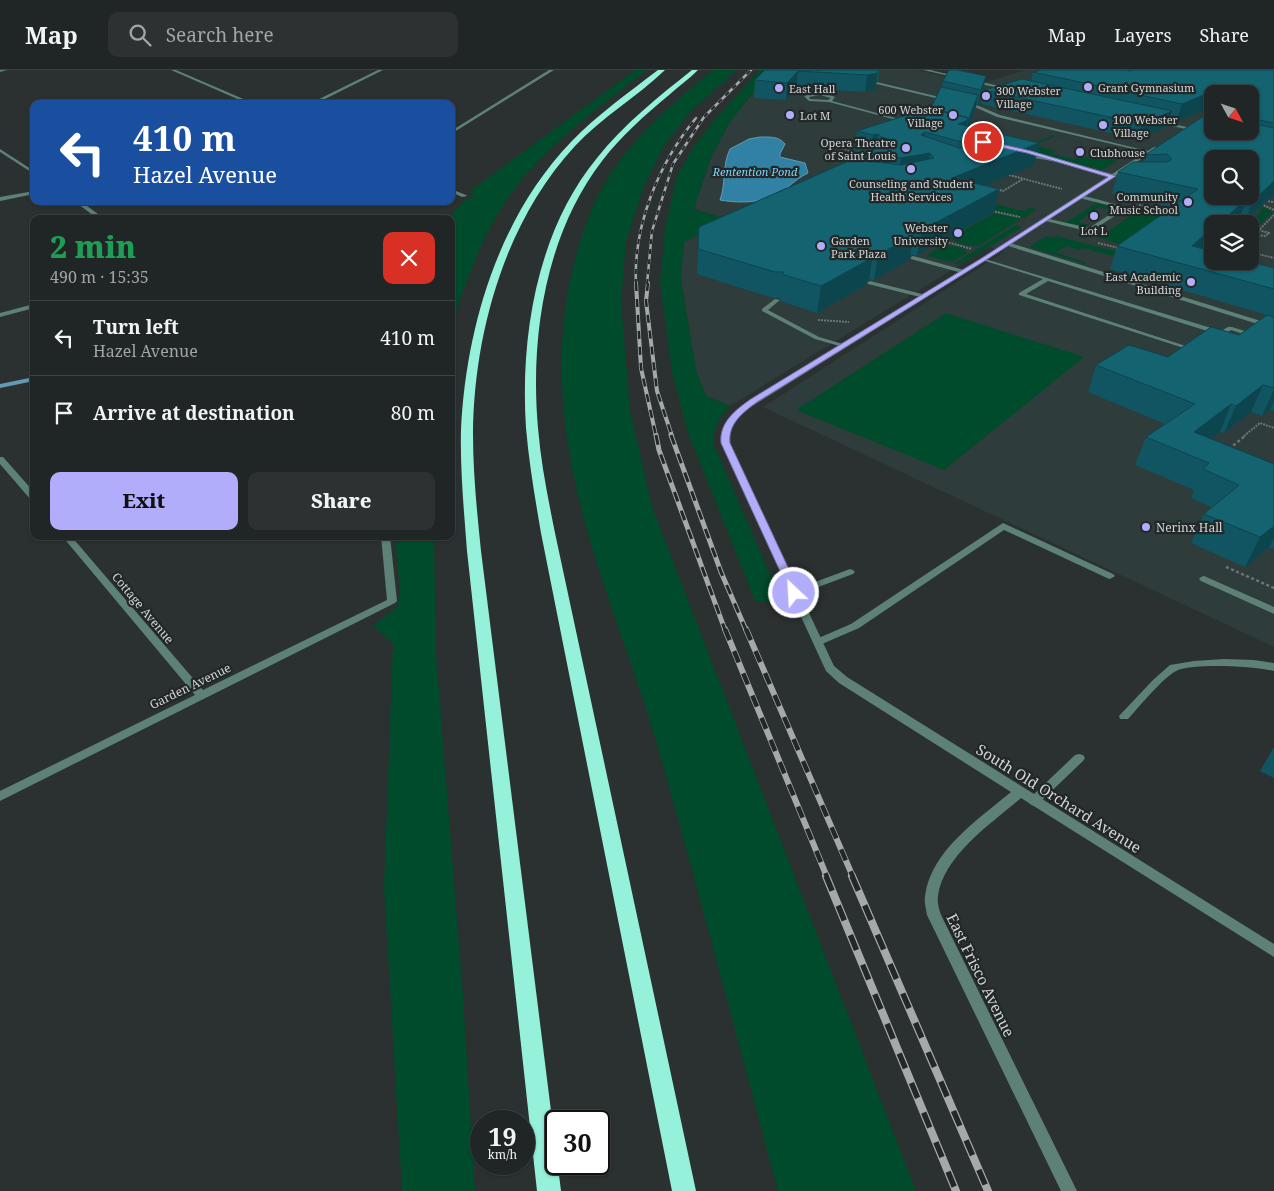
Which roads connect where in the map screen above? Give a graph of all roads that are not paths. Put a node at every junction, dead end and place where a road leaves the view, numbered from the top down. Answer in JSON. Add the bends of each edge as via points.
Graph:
{"nodes":[{"id":1,"x":5,"y":70,"type":"edge"},
{"id":2,"x":173,"y":70,"type":"edge"},
{"id":3,"x":381,"y":70,"type":"edge"},
{"id":4,"x":552,"y":70,"type":"edge"},
{"id":5,"x":662,"y":70,"type":"edge"},
{"id":6,"x":695,"y":70,"type":"edge"},
{"id":7,"x":925,"y":70,"type":"edge"},
{"id":8,"x":0,"y":71,"type":"edge"},
{"id":9,"x":961,"y":78,"type":"edge"},
{"id":10,"x":863,"y":80,"type":"edge"},
{"id":11,"x":970,"y":80,"type":"edge"},
{"id":12,"x":1015,"y":90,"type":"edge"},
{"id":13,"x":244,"y":100,"type":"edge"},
{"id":14,"x":320,"y":100,"type":"edge"},
{"id":15,"x":829,"y":101,"type":"junction"},
{"id":16,"x":1144,"y":119,"type":"edge"},
{"id":17,"x":914,"y":124,"type":"edge"},
{"id":18,"x":1186,"y":128,"type":"junction"},
{"id":19,"x":455,"y":131,"type":"edge"},
{"id":20,"x":1204,"y":132,"type":"edge"},
{"id":21,"x":1178,"y":134,"type":"edge"},
{"id":22,"x":1164,"y":143,"type":"edge"},
{"id":23,"x":0,"y":150,"type":"edge"},
{"id":24,"x":1019,"y":152,"type":"edge"},
{"id":25,"x":1150,"y":152,"type":"junction"},
{"id":26,"x":30,"y":169,"type":"edge"},
{"id":27,"x":1116,"y":177,"type":"junction"},
{"id":28,"x":455,"y":192,"type":"edge"},
{"id":29,"x":30,"y":193,"type":"edge"},
{"id":30,"x":464,"y":196,"type":"dead end"},
{"id":31,"x":1081,"y":196,"type":"junction"},
{"id":32,"x":0,"y":199,"type":"edge"},
{"id":33,"x":82,"y":205,"type":"edge"},
{"id":34,"x":96,"y":215,"type":"edge"},
{"id":35,"x":1044,"y":220,"type":"junction"},
{"id":36,"x":1007,"y":244,"type":"junction"},
{"id":37,"x":913,"y":258,"type":"edge"},
{"id":38,"x":984,"y":259,"type":"junction"},
{"id":39,"x":962,"y":271,"type":"junction"},
{"id":40,"x":1048,"y":279,"type":"junction"},
{"id":41,"x":870,"y":282,"type":"edge"},
{"id":42,"x":924,"y":296,"type":"junction"},
{"id":43,"x":777,"y":300,"type":"dead end"},
{"id":44,"x":30,"y":307,"type":"edge"},
{"id":45,"x":0,"y":315,"type":"edge"},
{"id":46,"x":1250,"y":320,"type":"junction"},
{"id":47,"x":1274,"y":327,"type":"edge"},
{"id":48,"x":1235,"y":329,"type":"junction"},
{"id":49,"x":1274,"y":342,"type":"edge"},
{"id":50,"x":843,"y":345,"type":"junction"},
{"id":51,"x":1202,"y":346,"type":"edge"},
{"id":52,"x":0,"y":459,"type":"edge"},
{"id":53,"x":30,"y":493,"type":"edge"},
{"id":54,"x":69,"y":540,"type":"edge"},
{"id":55,"x":385,"y":540,"type":"edge"},
{"id":56,"x":850,"y":572,"type":"dead end"},
{"id":57,"x":1110,"y":576,"type":"dead end"},
{"id":58,"x":1204,"y":579,"type":"dead end"},
{"id":59,"x":794,"y":593,"type":"junction"},
{"id":60,"x":1274,"y":611,"type":"edge"},
{"id":61,"x":818,"y":642,"type":"junction"},
{"id":62,"x":1274,"y":668,"type":"edge"},
{"id":63,"x":202,"y":696,"type":"junction"},
{"id":64,"x":1124,"y":716,"type":"dead end"},
{"id":65,"x":1079,"y":758,"type":"dead end"},
{"id":66,"x":1019,"y":792,"type":"junction"},
{"id":67,"x":0,"y":796,"type":"edge"},
{"id":68,"x":1034,"y":801,"type":"junction"},
{"id":69,"x":1274,"y":951,"type":"edge"},
{"id":70,"x":549,"y":1191,"type":"edge"},
{"id":71,"x":684,"y":1191,"type":"edge"},
{"id":72,"x":1069,"y":1191,"type":"edge"}],
"edges":[{"from":1,"to":8,"type":"street"},
{"from":2,"to":13,"type":"street"},
{"from":3,"to":14,"type":"street"},
{"from":4,"to":19,"type":"street"},
{"from":5,"to":70,"type":"highway","via":[[609,111],[573,145],[538,188],[522,214],[506,244],[482,318],[468,416],[468,478],[474,551]]},
{"from":6,"to":71,"type":"highway","via":[[616,141],[593,170],[568,211],[544,274],[536,312],[532,364],[536,465],[548,533]]},
{"from":7,"to":9,"type":"street"},
{"from":10,"to":25,"type":"street"},
{"from":11,"to":12,"type":"street"},
{"from":15,"to":15,"type":"street","via":[[834,98],[806,96],[812,101]]},
{"from":15,"to":17,"type":"street"},
{"from":16,"to":18,"type":"street"},
{"from":18,"to":20,"type":"street"},
{"from":18,"to":21,"type":"street"},
{"from":22,"to":25,"type":"street"},
{"from":23,"to":26,"type":"street"},
{"from":24,"to":27,"type":"street"},
{"from":25,"to":27,"type":"street"},
{"from":27,"to":31,"type":"street"},
{"from":28,"to":30,"type":"street"},
{"from":29,"to":32,"type":"street"},
{"from":31,"to":35,"type":"street"},
{"from":31,"to":35,"type":"street","via":[[1124,208],[1090,230]]},
{"from":33,"to":34,"type":"street"},
{"from":35,"to":36,"type":"street"},
{"from":36,"to":38,"type":"street"},
{"from":36,"to":46,"type":"street"},
{"from":37,"to":39,"type":"street"},
{"from":38,"to":39,"type":"street"},
{"from":38,"to":40,"type":"street"},
{"from":39,"to":42,"type":"street"},
{"from":40,"to":48,"type":"street","via":[[1219,336],[1230,328]]},
{"from":40,"to":51,"type":"street","via":[[1022,294],[1196,351]]},
{"from":41,"to":42,"type":"street"},
{"from":42,"to":50,"type":"street"},
{"from":43,"to":50,"type":"street","via":[[764,310],[817,338]]},
{"from":44,"to":45,"type":"street"},
{"from":46,"to":47,"type":"street"},
{"from":46,"to":48,"type":"street"},
{"from":48,"to":49,"type":"street"},
{"from":50,"to":59,"type":"street","via":[[736,414],[725,434],[725,443]]},
{"from":52,"to":53,"type":"street"},
{"from":54,"to":63,"type":"street","name":"Cottage Avenue"},
{"from":55,"to":63,"type":"street","name":"Garden Avenue","via":[[392,601]]},
{"from":56,"to":59,"type":"street"},
{"from":57,"to":61,"type":"street","via":[[1003,526],[855,626]]},
{"from":58,"to":60,"type":"street"},
{"from":59,"to":61,"type":"street"},
{"from":61,"to":66,"type":"street","name":"South Old Orchard Avenue","via":[[830,668],[843,680]]},
{"from":62,"to":64,"type":"street","via":[[1245,663],[1208,663],[1174,668]]},
{"from":63,"to":67,"type":"street","name":"Garden Avenue"},
{"from":65,"to":68,"type":"street"},
{"from":66,"to":68,"type":"street","name":"South Old Orchard Avenue"},
{"from":66,"to":72,"type":"street","name":"East Frisco Avenue","via":[[956,849],[940,871],[931,898],[934,915]]},
{"from":68,"to":69,"type":"street","name":"South Old Orchard Avenue"}]}
